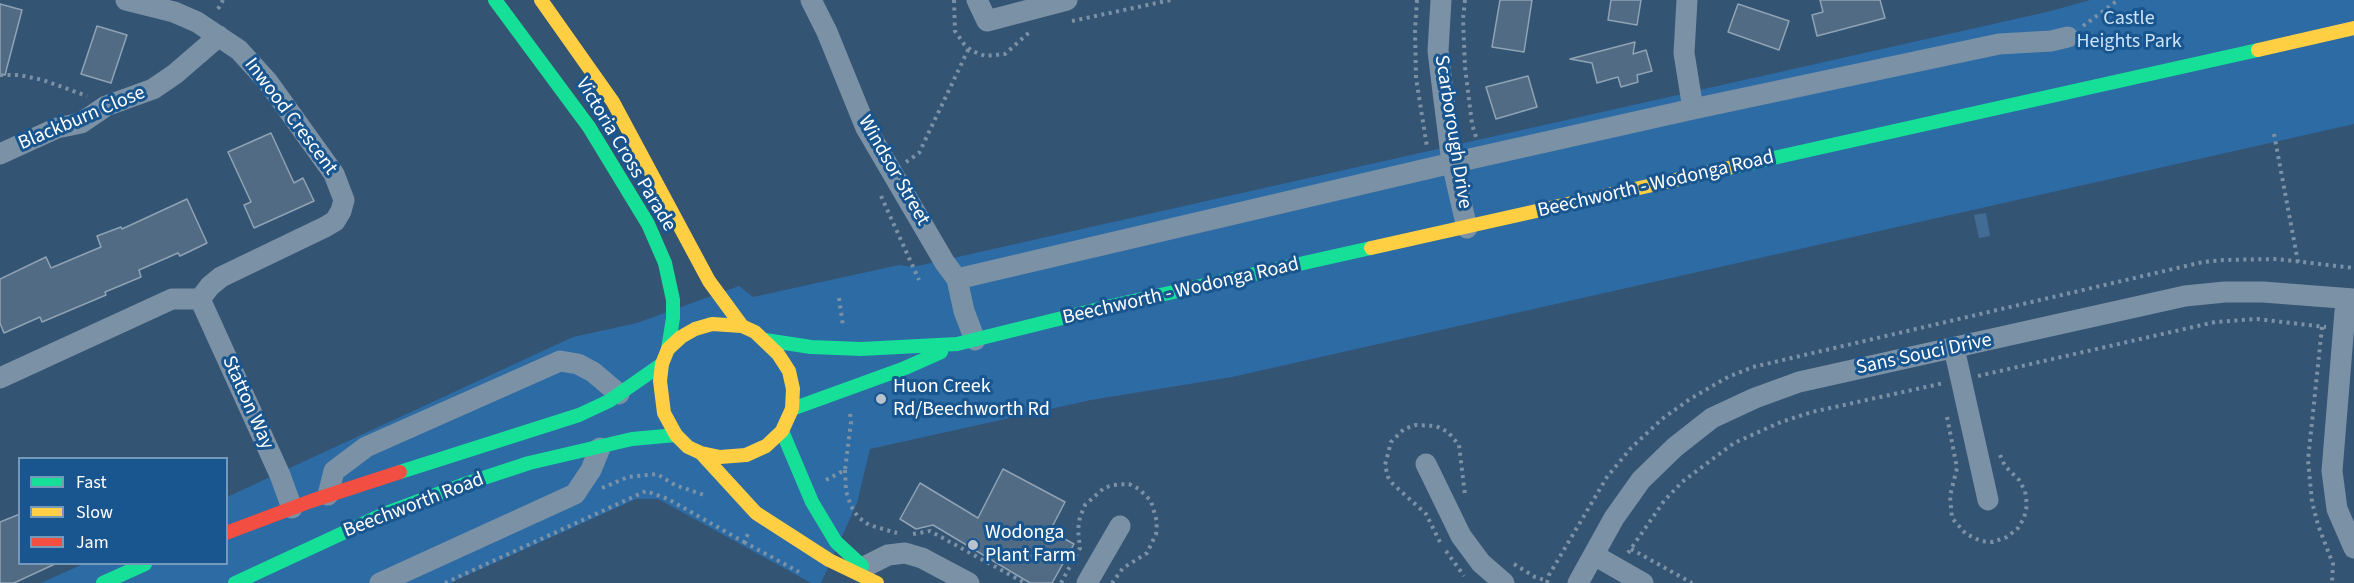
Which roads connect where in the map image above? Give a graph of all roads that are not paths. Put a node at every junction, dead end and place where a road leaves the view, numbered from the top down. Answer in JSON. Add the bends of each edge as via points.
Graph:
{"nodes":[{"id":1,"x":126,"y":0,"type":"edge"},
{"id":2,"x":495,"y":0,"type":"edge"},
{"id":3,"x":541,"y":0,"type":"edge"},
{"id":4,"x":811,"y":0,"type":"edge"},
{"id":5,"x":977,"y":0,"type":"edge"},
{"id":6,"x":1067,"y":0,"type":"edge"},
{"id":7,"x":1441,"y":0,"type":"edge"},
{"id":8,"x":1687,"y":0,"type":"edge"},
{"id":9,"x":2354,"y":28,"type":"edge"},
{"id":10,"x":219,"y":36,"type":"junction"},
{"id":11,"x":2068,"y":37,"type":"road end"},
{"id":12,"x":1693,"y":110,"type":"junction"},
{"id":13,"x":0,"y":154,"type":"edge"},
{"id":14,"x":1452,"y":163,"type":"junction"},
{"id":15,"x":1467,"y":228,"type":"junction"},
{"id":16,"x":957,"y":279,"type":"junction"},
{"id":17,"x":200,"y":298,"type":"junction"},
{"id":18,"x":2350,"y":299,"type":"edge"},
{"id":19,"x":742,"y":326,"type":"junction"},
{"id":20,"x":765,"y":340,"type":"junction"},
{"id":21,"x":966,"y":342,"type":"junction"},
{"id":22,"x":1954,"y":348,"type":"junction"},
{"id":23,"x":668,"y":349,"type":"junction"},
{"id":24,"x":662,"y":364,"type":"junction"},
{"id":25,"x":0,"y":378,"type":"edge"},
{"id":26,"x":619,"y":394,"type":"junction"},
{"id":27,"x":792,"y":409,"type":"junction"},
{"id":28,"x":782,"y":431,"type":"junction"},
{"id":29,"x":676,"y":435,"type":"junction"},
{"id":30,"x":600,"y":448,"type":"junction"},
{"id":31,"x":701,"y":453,"type":"junction"},
{"id":32,"x":1426,"y":464,"type":"dead end"},
{"id":33,"x":328,"y":495,"type":"junction"},
{"id":34,"x":1988,"y":500,"type":"dead end"},
{"id":35,"x":292,"y":508,"type":"junction"},
{"id":36,"x":1120,"y":526,"type":"dead end"},
{"id":37,"x":228,"y":532,"type":"edge"},
{"id":38,"x":2354,"y":548,"type":"edge"},
{"id":39,"x":1594,"y":555,"type":"junction"},
{"id":40,"x":144,"y":568,"type":"edge"},
{"id":41,"x":870,"y":575,"type":"edge"},
{"id":42,"x":103,"y":583,"type":"edge"},
{"id":43,"x":235,"y":583,"type":"edge"},
{"id":44,"x":380,"y":583,"type":"edge"},
{"id":45,"x":885,"y":583,"type":"edge"},
{"id":46,"x":969,"y":583,"type":"edge"},
{"id":47,"x":1087,"y":583,"type":"edge"},
{"id":48,"x":1504,"y":583,"type":"edge"},
{"id":49,"x":1578,"y":583,"type":"edge"},
{"id":50,"x":1643,"y":583,"type":"edge"}],
"edges":[{"from":1,"to":10,"type":"street","name":"Inwood Crescent","via":[[174,12]]},
{"from":2,"to":23,"type":"main road","name":"Victoria Cross Parade","via":[[589,127],[648,224],[665,262],[673,300]]},
{"from":3,"to":19,"type":"main road","name":"Victoria Cross Parade","via":[[613,102],[705,273]]},
{"from":4,"to":16,"type":"street","name":"Windsor Street","via":[[866,128]]},
{"from":5,"to":6,"type":"street","via":[[987,21]]},
{"from":7,"to":14,"type":"street","name":"Scarborough Drive","via":[[1438,51]]},
{"from":8,"to":12,"type":"street","via":[[1684,53]]},
{"from":9,"to":15,"type":"main road","name":"Beechworth - Wodonga Road"},
{"from":10,"to":13,"type":"street","name":"Blackburn Close","via":[[153,89],[106,106],[81,123],[57,128]]},
{"from":10,"to":17,"type":"street","name":"Inwood Crescent","via":[[239,50],[268,82],[334,174],[344,200],[330,224],[221,277]]},
{"from":11,"to":12,"type":"street","via":[[1999,44]]},
{"from":12,"to":14,"type":"street"},
{"from":14,"to":15,"type":"street","name":"Scarborough Drive"},
{"from":14,"to":16,"type":"street"},
{"from":15,"to":21,"type":"main road","name":"Beechworth - Wodonga Road"},
{"from":16,"to":21,"type":"street","name":"Windsor Street"},
{"from":17,"to":25,"type":"street","via":[[172,299]]},
{"from":17,"to":35,"type":"street","name":"Statton Way"},
{"from":18,"to":22,"type":"street","name":"Sans Souci Drive","via":[[2225,292],[2184,296]]},
{"from":18,"to":38,"type":"street","via":[[2332,471],[2337,509]]},
{"from":19,"to":20,"type":"main road"},
{"from":19,"to":23,"type":"main road","via":[[712,324],[695,329]]},
{"from":20,"to":21,"type":"main road","name":"Beechworth - Wodonga Road","via":[[861,349]]},
{"from":20,"to":27,"type":"main road","via":[[789,371]]},
{"from":21,"to":27,"type":"main road","name":"Beechworth - Wodonga Road"},
{"from":22,"to":34,"type":"street"},
{"from":22,"to":39,"type":"street","name":"Sans Souci Drive","via":[[1799,382],[1712,418],[1641,480]]},
{"from":23,"to":24,"type":"main road"},
{"from":24,"to":26,"type":"main road","name":"Beechworth Road"},
{"from":24,"to":29,"type":"main road","via":[[664,413]]},
{"from":26,"to":33,"type":"main road","name":"Beechworth Road","via":[[556,424]]},
{"from":26,"to":33,"type":"street","name":"Beechworth Road","via":[[593,372],[560,361],[366,447],[334,471]]},
{"from":27,"to":28,"type":"main road"},
{"from":28,"to":31,"type":"main road","via":[[766,446],[746,455],[720,457]]},
{"from":28,"to":41,"type":"main road","via":[[812,502],[836,542]]},
{"from":29,"to":30,"type":"main road","name":"Beechworth Road"},
{"from":29,"to":31,"type":"main road"},
{"from":30,"to":43,"type":"main road","name":"Beechworth Road","via":[[529,463],[386,513]]},
{"from":30,"to":44,"type":"street","via":[[575,494]]},
{"from":31,"to":41,"type":"main road","via":[[756,513],[830,560]]},
{"from":32,"to":48,"type":"street","via":[[1461,536],[1481,563]]},
{"from":33,"to":35,"type":"main road","name":"Beechworth Road"},
{"from":35,"to":37,"type":"main road","name":"Beechworth Road"},
{"from":36,"to":47,"type":"street"},
{"from":39,"to":49,"type":"street","name":"Sans Souci Drive"},
{"from":39,"to":50,"type":"street"},
{"from":40,"to":42,"type":"main road"},
{"from":41,"to":45,"type":"main road"},
{"from":41,"to":46,"type":"street","via":[[888,555],[905,553]]}]}
